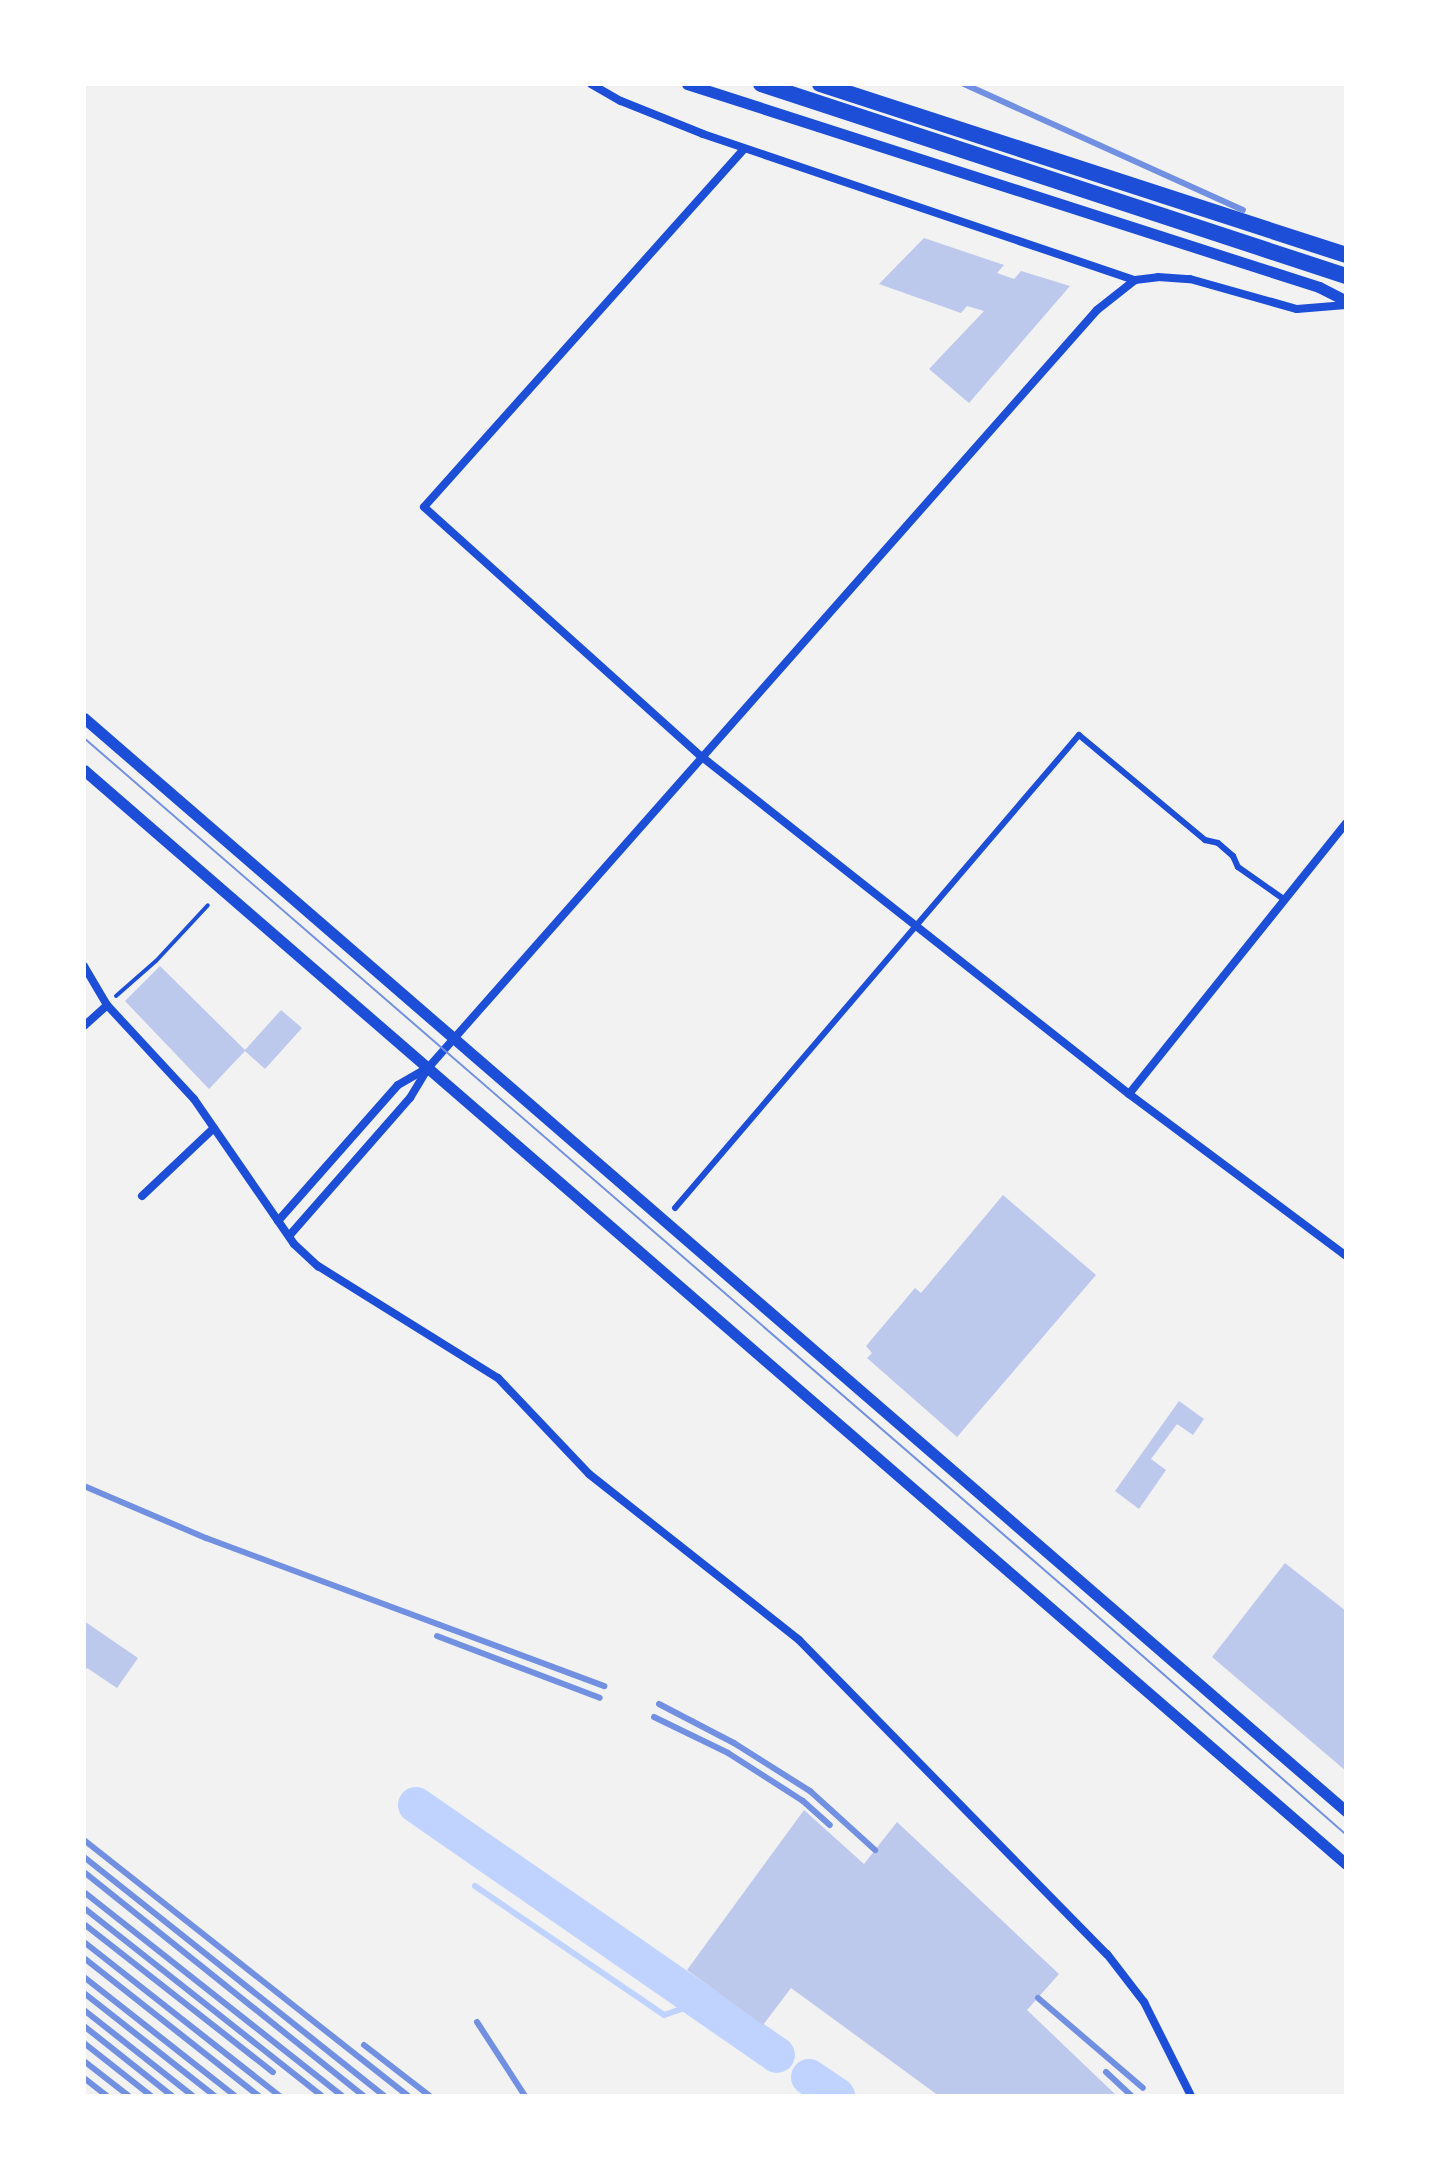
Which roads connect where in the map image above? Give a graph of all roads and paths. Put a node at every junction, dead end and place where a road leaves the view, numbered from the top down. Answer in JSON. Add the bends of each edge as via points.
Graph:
{"nodes":[{"id":1,"x":591,"y":84,"type":"edge"},
{"id":2,"x":687,"y":84,"type":"edge"},
{"id":3,"x":761,"y":84,"type":"edge"},
{"id":4,"x":820,"y":84,"type":"edge"},
{"id":5,"x":744,"y":149,"type":"junction"},
{"id":6,"x":1346,"y":255,"type":"edge"},
{"id":7,"x":1346,"y":276,"type":"edge"},
{"id":8,"x":1135,"y":280,"type":"junction"},
{"id":9,"x":1346,"y":303,"type":"edge"},
{"id":10,"x":84,"y":718,"type":"edge"},
{"id":11,"x":702,"y":757,"type":"junction"},
{"id":12,"x":84,"y":770,"type":"edge"},
{"id":13,"x":1346,"y":823,"type":"edge"},
{"id":14,"x":1285,"y":900,"type":"junction"},
{"id":15,"x":208,"y":905,"type":"dead end"},
{"id":16,"x":914,"y":926,"type":"junction"},
{"id":17,"x":84,"y":966,"type":"edge"},
{"id":18,"x":107,"y":1005,"type":"junction"},
{"id":19,"x":84,"y":1026,"type":"edge"},
{"id":20,"x":455,"y":1038,"type":"junction"},
{"id":21,"x":428,"y":1068,"type":"junction"},
{"id":22,"x":1129,"y":1094,"type":"junction"},
{"id":23,"x":214,"y":1128,"type":"junction"},
{"id":24,"x":142,"y":1196,"type":"dead end"},
{"id":25,"x":675,"y":1208,"type":"dead end"},
{"id":26,"x":278,"y":1221,"type":"junction"},
{"id":27,"x":289,"y":1236,"type":"junction"},
{"id":28,"x":1346,"y":1256,"type":"edge"},
{"id":29,"x":1346,"y":1811,"type":"edge"},
{"id":30,"x":1346,"y":1864,"type":"edge"},
{"id":31,"x":1191,"y":2096,"type":"edge"}],
"edges":[{"from":1,"to":5,"type":"street"},
{"from":2,"to":9,"type":"street","via":[[1319,287]]},
{"from":3,"to":7,"type":"highway"},
{"from":4,"to":6,"type":"highway"},
{"from":5,"to":8,"type":"street"},
{"from":5,"to":11,"type":"street","via":[[424,507]]},
{"from":8,"to":9,"type":"street","via":[[1190,279],[1297,309]]},
{"from":8,"to":11,"type":"street","via":[[1091,315]]},
{"from":10,"to":20,"type":"street"},
{"from":11,"to":16,"type":"street"},
{"from":11,"to":20,"type":"street"},
{"from":12,"to":21,"type":"street"},
{"from":13,"to":14,"type":"street"},
{"from":14,"to":16,"type":"street","via":[[1079,735]]},
{"from":14,"to":22,"type":"street"},
{"from":15,"to":18,"type":"path"},
{"from":16,"to":22,"type":"street"},
{"from":16,"to":25,"type":"street"},
{"from":17,"to":18,"type":"street"},
{"from":18,"to":19,"type":"street"},
{"from":18,"to":23,"type":"street"},
{"from":20,"to":21,"type":"street"},
{"from":20,"to":29,"type":"street"},
{"from":21,"to":26,"type":"street","via":[[398,1085]]},
{"from":21,"to":27,"type":"street","via":[[410,1098]]},
{"from":21,"to":30,"type":"street"},
{"from":22,"to":28,"type":"street"},
{"from":23,"to":24,"type":"street"},
{"from":23,"to":26,"type":"street"},
{"from":26,"to":27,"type":"street"},
{"from":27,"to":31,"type":"street","via":[[318,1266],[498,1378],[589,1474],[799,1640],[1107,1954],[1144,2002]]}]}
